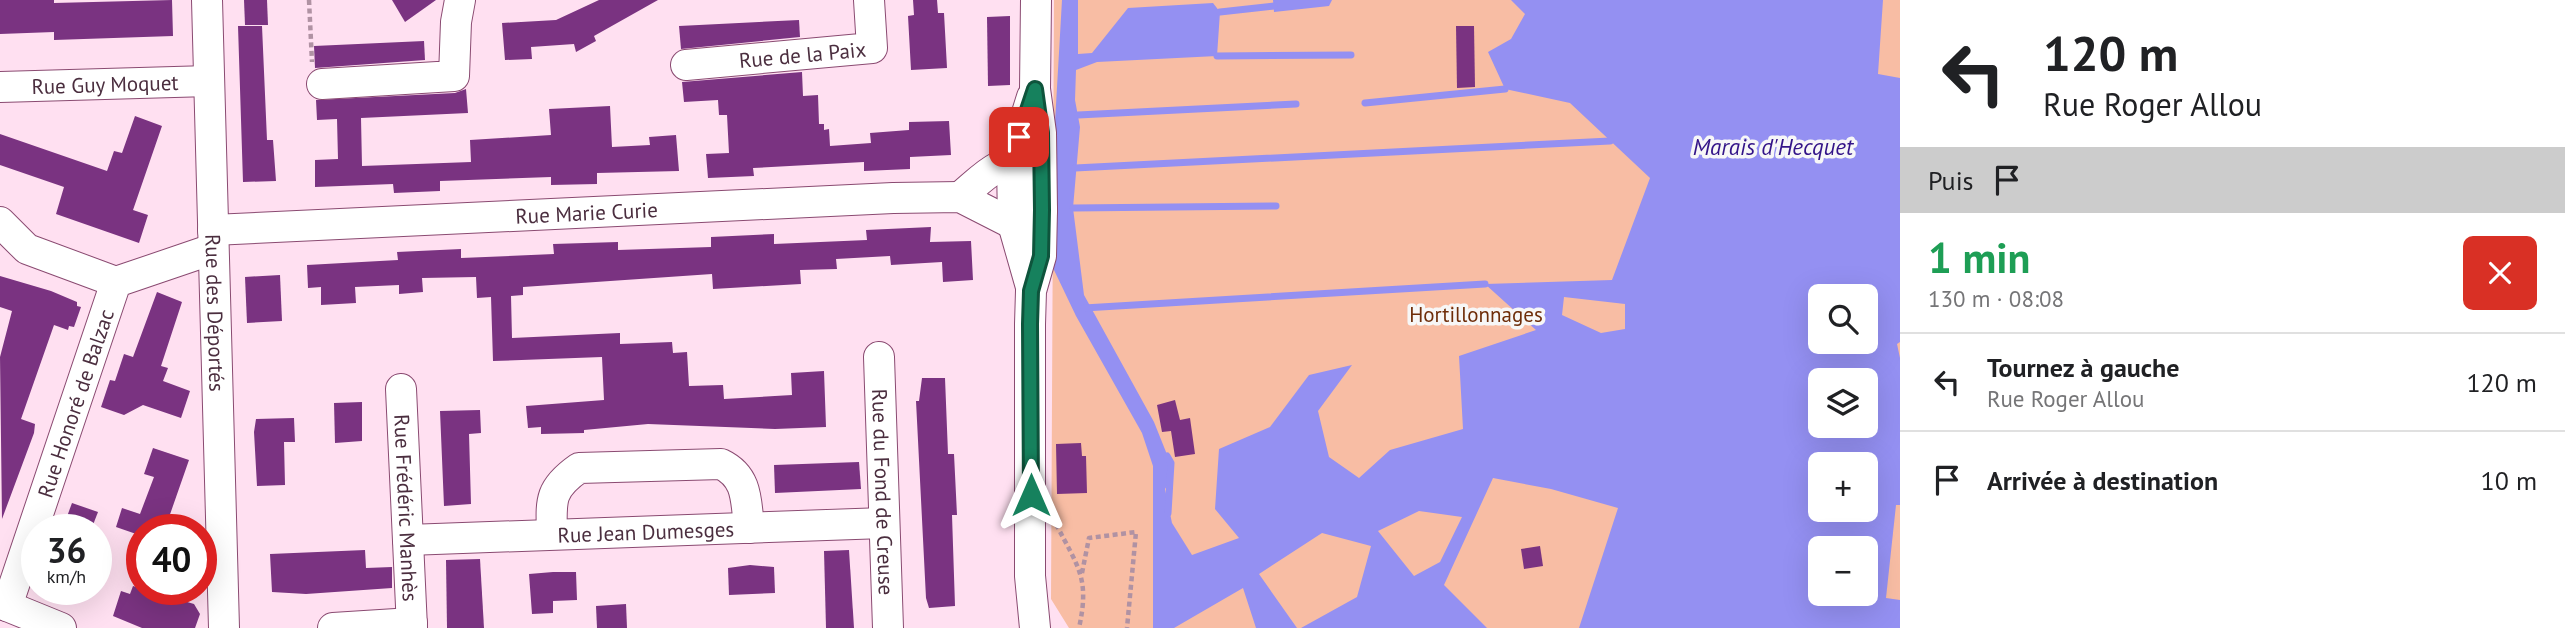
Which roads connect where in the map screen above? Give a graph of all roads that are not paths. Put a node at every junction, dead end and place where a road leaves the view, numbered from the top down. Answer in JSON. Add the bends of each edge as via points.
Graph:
{"nodes":[{"id":1,"x":206,"y":0,"type":"edge"},
{"id":2,"x":460,"y":0,"type":"edge"},
{"id":3,"x":869,"y":0,"type":"edge"},
{"id":4,"x":1036,"y":0,"type":"edge"},
{"id":5,"x":686,"y":65,"type":"dead end"},
{"id":6,"x":209,"y":81,"type":"junction"},
{"id":7,"x":322,"y":84,"type":"road end"},
{"id":8,"x":0,"y":87,"type":"edge"},
{"id":9,"x":1035,"y":89,"type":"junction"},
{"id":10,"x":1012,"y":162,"type":"junction"},
{"id":11,"x":1041,"y":179,"type":"junction"},
{"id":12,"x":960,"y":197,"type":"junction"},
{"id":13,"x":1042,"y":210,"type":"junction"},
{"id":14,"x":0,"y":222,"type":"edge"},
{"id":15,"x":1013,"y":224,"type":"junction"},
{"id":16,"x":213,"y":239,"type":"junction"},
{"id":17,"x":116,"y":282,"type":"junction"},
{"id":18,"x":1031,"y":291,"type":"junction"},
{"id":19,"x":879,"y":357,"type":"dead end"},
{"id":20,"x":401,"y":389,"type":"dead end"},
{"id":21,"x":884,"y":523,"type":"junction"},
{"id":22,"x":749,"y":528,"type":"junction"},
{"id":23,"x":552,"y":534,"type":"junction"},
{"id":24,"x":408,"y":540,"type":"junction"},
{"id":25,"x":4,"y":607,"type":"edge"},
{"id":26,"x":412,"y":626,"type":"edge"},
{"id":27,"x":61,"y":628,"type":"edge"},
{"id":28,"x":224,"y":628,"type":"edge"},
{"id":29,"x":333,"y":628,"type":"edge"},
{"id":30,"x":888,"y":628,"type":"edge"},
{"id":31,"x":1035,"y":628,"type":"edge"}],
"edges":[{"from":1,"to":6,"type":"street","name":"Rue des Déportés"},
{"from":2,"to":7,"type":"street","via":[[454,76]]},
{"from":3,"to":5,"type":"street","name":"Rue de la Paix","via":[[872,48]]},
{"from":4,"to":9,"type":"street"},
{"from":6,"to":8,"type":"street","name":"Rue Guy Moquet"},
{"from":6,"to":16,"type":"street","name":"Rue des Déportés"},
{"from":9,"to":10,"type":"street"},
{"from":9,"to":11,"type":"street"},
{"from":10,"to":11,"type":"street"},
{"from":10,"to":12,"type":"street","via":[[996,168]]},
{"from":10,"to":15,"type":"street"},
{"from":11,"to":13,"type":"street"},
{"from":12,"to":15,"type":"street"},
{"from":12,"to":16,"type":"street","name":"Rue Marie Curie"},
{"from":13,"to":15,"type":"street"},
{"from":13,"to":18,"type":"street","via":[[1041,256]]},
{"from":14,"to":17,"type":"street","name":"Rue Honoré de Balzac","via":[[27,248]]},
{"from":15,"to":18,"type":"street"},
{"from":16,"to":17,"type":"street","name":"Rue Honoré de Balzac"},
{"from":16,"to":28,"type":"street","name":"Rue des Déportés"},
{"from":17,"to":25,"type":"street","name":"Rue Honoré de Balzac"},
{"from":18,"to":31,"type":"street","via":[[1030,576]]},
{"from":19,"to":21,"type":"street","name":"Rue du Fond de Creuse"},
{"from":20,"to":24,"type":"street","name":"Rue Frédéric Manhès"},
{"from":21,"to":22,"type":"street","name":"Rue Jean Dumesges"},
{"from":21,"to":30,"type":"street","name":"Rue du Fond de Creuse"},
{"from":22,"to":23,"type":"street","name":"Rue Jean Dumesges"},
{"from":22,"to":23,"type":"street","via":[[744,486],[735,471],[721,464],[579,468],[561,481],[551,499]]},
{"from":23,"to":24,"type":"street","name":"Rue Jean Dumesges"},
{"from":24,"to":26,"type":"street","name":"Rue Frédéric Manhès"},
{"from":25,"to":27,"type":"street"},
{"from":26,"to":29,"type":"street"}]}
